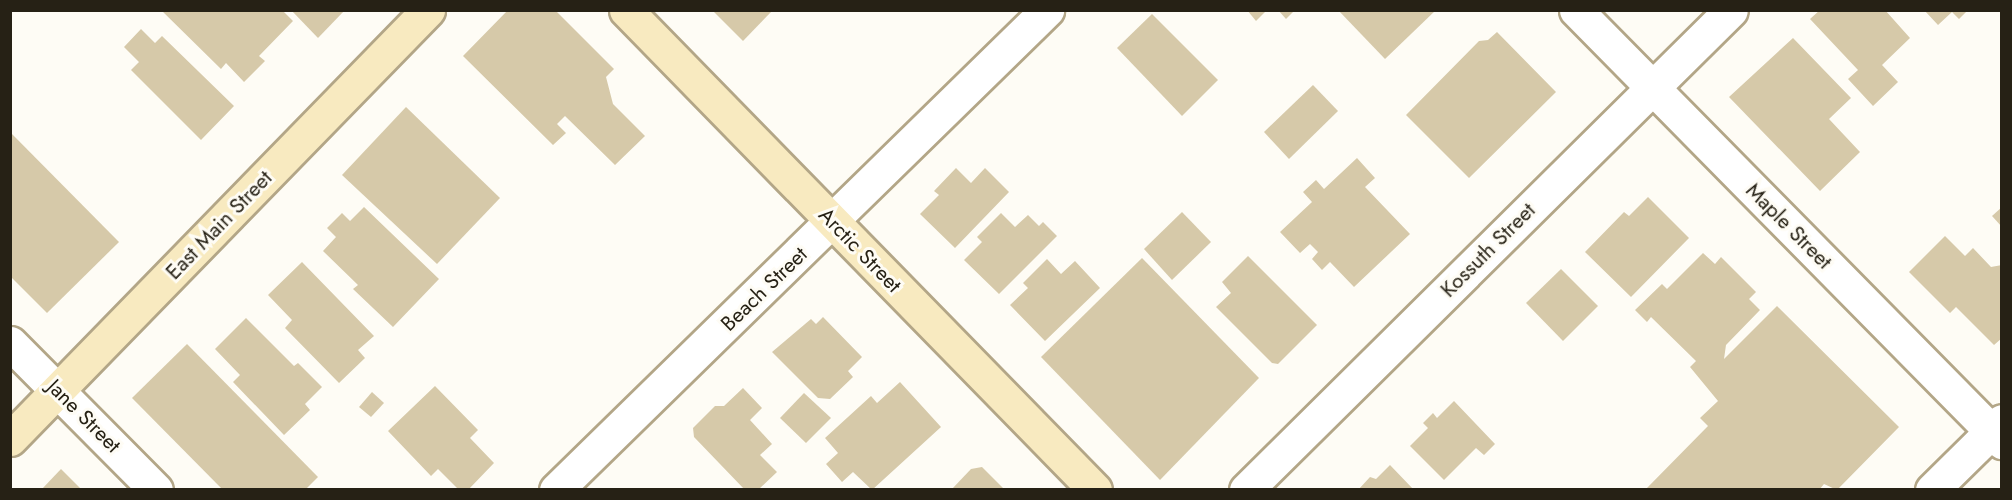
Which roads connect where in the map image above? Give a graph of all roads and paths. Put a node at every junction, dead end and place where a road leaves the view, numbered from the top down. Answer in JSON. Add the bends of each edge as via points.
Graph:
{"nodes":[{"id":1,"x":428,"y":10,"type":"edge"},
{"id":2,"x":626,"y":10,"type":"edge"},
{"id":3,"x":1047,"y":10,"type":"edge"},
{"id":4,"x":1576,"y":10,"type":"edge"},
{"id":5,"x":1731,"y":10,"type":"edge"},
{"id":6,"x":1652,"y":87,"type":"junction"},
{"id":7,"x":832,"y":222,"type":"junction"},
{"id":8,"x":10,"y":343,"type":"edge"},
{"id":9,"x":59,"y":391,"type":"junction"},
{"id":10,"x":1998,"y":432,"type":"edge"},
{"id":11,"x":10,"y":439,"type":"edge"},
{"id":12,"x":156,"y":489,"type":"edge"},
{"id":13,"x":556,"y":489,"type":"edge"},
{"id":14,"x":1095,"y":489,"type":"edge"},
{"id":15,"x":1246,"y":489,"type":"edge"},
{"id":16,"x":1932,"y":489,"type":"edge"}],
"edges":[{"from":1,"to":9,"type":"main road","name":"East Main Street"},
{"from":2,"to":7,"type":"main road","name":"Arctic Street"},
{"from":3,"to":7,"type":"street","name":"Beach Street"},
{"from":4,"to":6,"type":"street","name":"Maple Street"},
{"from":5,"to":6,"type":"street","name":"Kossuth Street"},
{"from":6,"to":10,"type":"street","name":"Maple Street"},
{"from":6,"to":15,"type":"street","name":"Kossuth Street"},
{"from":7,"to":13,"type":"street","name":"Beach Street"},
{"from":7,"to":14,"type":"main road","name":"Arctic Street"},
{"from":8,"to":9,"type":"street","name":"Jane Street"},
{"from":9,"to":11,"type":"main road","name":"East Main Street"},
{"from":9,"to":12,"type":"street","name":"Jane Street"},
{"from":10,"to":16,"type":"street"}]}
